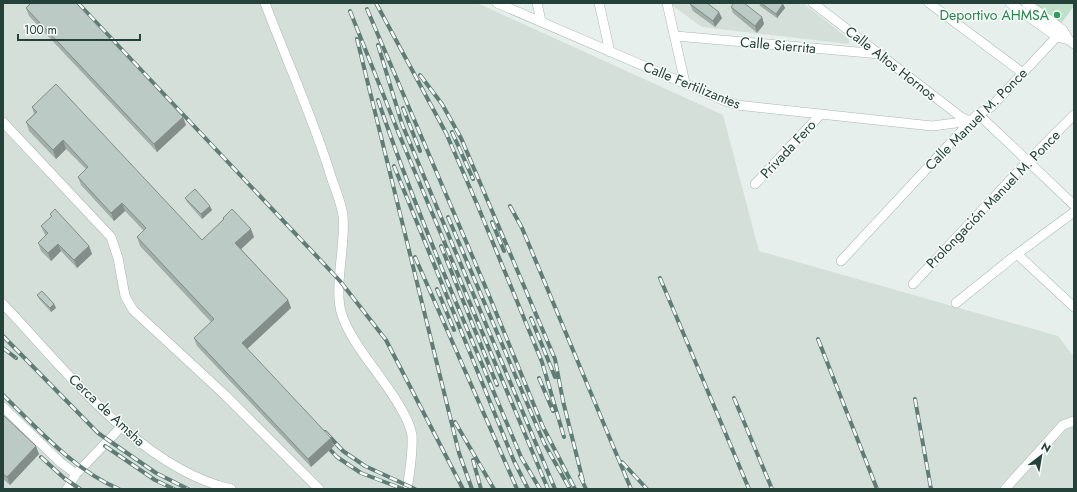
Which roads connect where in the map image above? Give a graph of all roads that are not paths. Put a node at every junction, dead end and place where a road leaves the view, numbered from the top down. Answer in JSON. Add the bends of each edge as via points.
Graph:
{"nodes":[{"id":1,"x":265,"y":3,"type":"edge"},
{"id":2,"x":497,"y":3,"type":"edge"},
{"id":3,"x":536,"y":3,"type":"edge"},
{"id":4,"x":598,"y":3,"type":"edge"},
{"id":5,"x":667,"y":3,"type":"edge"},
{"id":6,"x":813,"y":3,"type":"edge"},
{"id":7,"x":929,"y":3,"type":"edge"},
{"id":8,"x":1010,"y":3,"type":"edge"},
{"id":9,"x":1026,"y":3,"type":"edge"},
{"id":10,"x":541,"y":21,"type":"junction"},
{"id":11,"x":1060,"y":33,"type":"junction"},
{"id":12,"x":676,"y":36,"type":"junction"},
{"id":13,"x":1071,"y":42,"type":"edge"},
{"id":14,"x":610,"y":52,"type":"junction"},
{"id":15,"x":880,"y":54,"type":"junction"},
{"id":16,"x":1023,"y":73,"type":"junction"},
{"id":17,"x":685,"y":83,"type":"junction"},
{"id":18,"x":821,"y":114,"type":"junction"},
{"id":19,"x":978,"y":114,"type":"junction"},
{"id":20,"x":1074,"y":115,"type":"edge"},
{"id":21,"x":971,"y":121,"type":"junction"},
{"id":22,"x":3,"y":122,"type":"edge"},
{"id":23,"x":1028,"y":161,"type":"junction"},
{"id":24,"x":755,"y":184,"type":"dead end"},
{"id":25,"x":1074,"y":205,"type":"edge"},
{"id":26,"x":1074,"y":212,"type":"edge"},
{"id":27,"x":1017,"y":254,"type":"junction"},
{"id":28,"x":841,"y":262,"type":"dead end"},
{"id":29,"x":913,"y":284,"type":"dead end"},
{"id":30,"x":956,"y":303,"type":"dead end"},
{"id":31,"x":3,"y":304,"type":"edge"},
{"id":32,"x":1074,"y":307,"type":"edge"},
{"id":33,"x":3,"y":407,"type":"edge"},
{"id":34,"x":1074,"y":421,"type":"edge"},
{"id":35,"x":121,"y":427,"type":"junction"},
{"id":36,"x":76,"y":474,"type":"junction"},
{"id":37,"x":67,"y":489,"type":"edge"},
{"id":38,"x":231,"y":489,"type":"edge"},
{"id":39,"x":319,"y":489,"type":"edge"},
{"id":40,"x":407,"y":489,"type":"edge"},
{"id":41,"x":1005,"y":489,"type":"edge"}],
"edges":[{"from":1,"to":40,"type":"street","via":[[316,131],[341,207],[343,226],[339,298],[342,316],[397,401],[412,434],[412,459]]},
{"from":2,"to":10,"type":"street","name":"Calle Fertilizantes"},
{"from":3,"to":10,"type":"street"},
{"from":4,"to":14,"type":"street"},
{"from":5,"to":12,"type":"street"},
{"from":6,"to":15,"type":"street","name":"Calle Altos Hornos"},
{"from":7,"to":16,"type":"street"},
{"from":8,"to":11,"type":"street"},
{"from":9,"to":11,"type":"street"},
{"from":10,"to":14,"type":"street","name":"Calle Fertilizantes"},
{"from":11,"to":13,"type":"street"},
{"from":11,"to":16,"type":"street","name":"Calle Manuel M. Ponce"},
{"from":12,"to":15,"type":"street","name":"Calle Sierrita"},
{"from":12,"to":17,"type":"street"},
{"from":14,"to":17,"type":"street","name":"Calle Fertilizantes"},
{"from":15,"to":21,"type":"street","name":"Calle Altos Hornos","via":[[961,117]]},
{"from":16,"to":19,"type":"street","name":"Calle Manuel M. Ponce","via":[[991,107]]},
{"from":17,"to":18,"type":"street","name":"Calle Fertilizantes","via":[[737,105]]},
{"from":18,"to":21,"type":"street","name":"Calle Fertilizantes","via":[[932,126]]},
{"from":18,"to":24,"type":"street","name":"Privada Fero"},
{"from":19,"to":21,"type":"street","name":"Calle Manuel M. Ponce"},
{"from":19,"to":23,"type":"street"},
{"from":20,"to":23,"type":"street","name":"Prolongación Manuel M. Ponce"},
{"from":21,"to":28,"type":"street","name":"Calle Manuel M. Ponce"},
{"from":22,"to":39,"type":"street","via":[[111,238],[118,258],[125,296],[133,310],[225,395]]},
{"from":23,"to":25,"type":"street"},
{"from":23,"to":29,"type":"street","name":"Prolongación Manuel M. Ponce"},
{"from":26,"to":27,"type":"street"},
{"from":27,"to":30,"type":"street"},
{"from":27,"to":32,"type":"street"},
{"from":31,"to":35,"type":"street","name":"Cerca de Amsha"},
{"from":33,"to":36,"type":"street"},
{"from":34,"to":41,"type":"street","via":[[1064,425]]},
{"from":35,"to":36,"type":"street"},
{"from":35,"to":38,"type":"street","name":"Cerca de Amsha","via":[[174,467],[217,486]]},
{"from":36,"to":37,"type":"street"}]}
